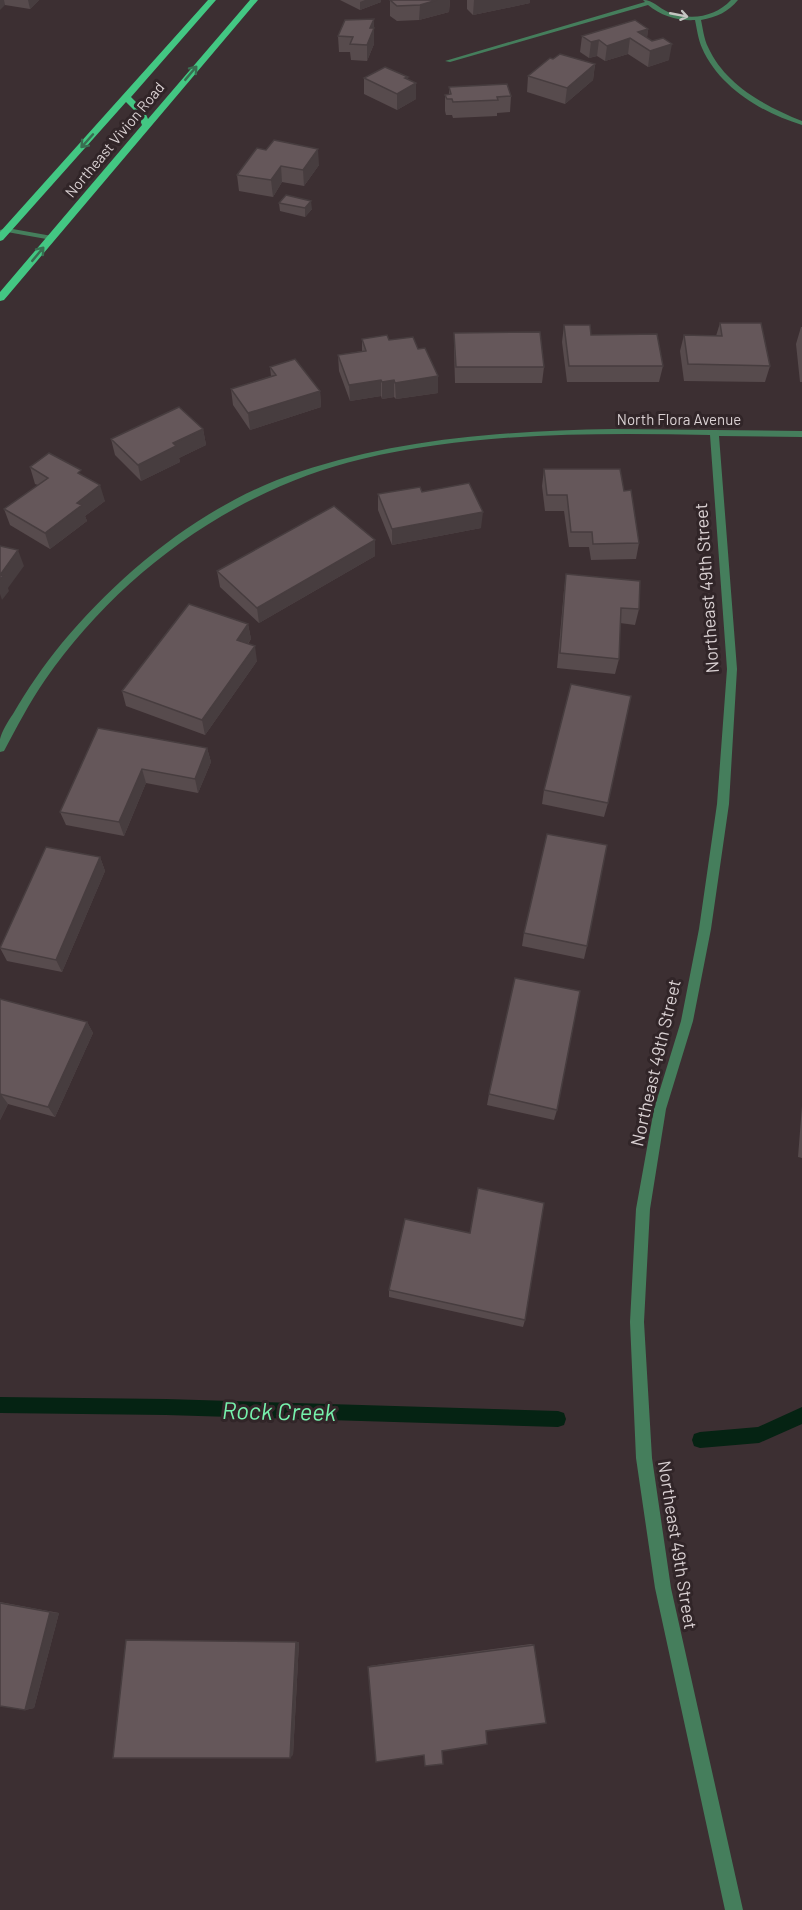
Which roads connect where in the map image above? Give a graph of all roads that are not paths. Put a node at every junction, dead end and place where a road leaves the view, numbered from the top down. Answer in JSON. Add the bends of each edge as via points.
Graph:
{"nodes":[{"id":1,"x":212,"y":0,"type":"edge"},
{"id":2,"x":254,"y":0,"type":"edge"},
{"id":3,"x":735,"y":0,"type":"edge"},
{"id":4,"x":648,"y":2,"type":"edge"},
{"id":5,"x":698,"y":19,"type":"junction"},
{"id":6,"x":448,"y":61,"type":"dead end"},
{"id":7,"x":126,"y":97,"type":"junction"},
{"id":8,"x":802,"y":123,"type":"edge"},
{"id":9,"x":147,"y":126,"type":"junction"},
{"id":10,"x":2,"y":231,"type":"edge"},
{"id":11,"x":52,"y":238,"type":"junction"},
{"id":12,"x":0,"y":298,"type":"edge"},
{"id":13,"x":714,"y":434,"type":"junction"},
{"id":14,"x":802,"y":434,"type":"edge"},
{"id":15,"x":0,"y":748,"type":"edge"},
{"id":16,"x":734,"y":1910,"type":"edge"}],
"edges":[{"from":1,"to":7,"type":"main road","name":"Northeast Vivion Road"},
{"from":9,"to":2,"type":"main road","name":"Northeast Vivion Road","one_way":true},
{"from":3,"to":5,"type":"street","via":[[715,16]]},
{"from":4,"to":5,"type":"street","one_way":true,"via":[[672,15]]},
{"from":4,"to":6,"type":"street"},
{"from":5,"to":8,"type":"street","via":[[704,46],[725,76],[763,106]]},
{"from":7,"to":9,"type":"main road","via":[[141,112]]},
{"from":7,"to":10,"type":"main road","name":"Northeast Vivion Road","one_way":true},
{"from":9,"to":11,"type":"main road","name":"Northeast Vivion Road"},
{"from":10,"to":11,"type":"street"},
{"from":12,"to":11,"type":"main road","name":"Northeast Vivion Road","one_way":true},
{"from":13,"to":14,"type":"street","name":"North Flora Avenue"},
{"from":13,"to":15,"type":"street","name":"North Flora Avenue","via":[[556,433],[444,441],[339,461],[299,474],[206,520],[117,590],[76,632],[40,679]]},
{"from":13,"to":16,"type":"street","name":"Northeast 49th Street","via":[[732,669],[723,804],[687,1021],[660,1109],[645,1198],[637,1322],[644,1458],[663,1588]]}]}
